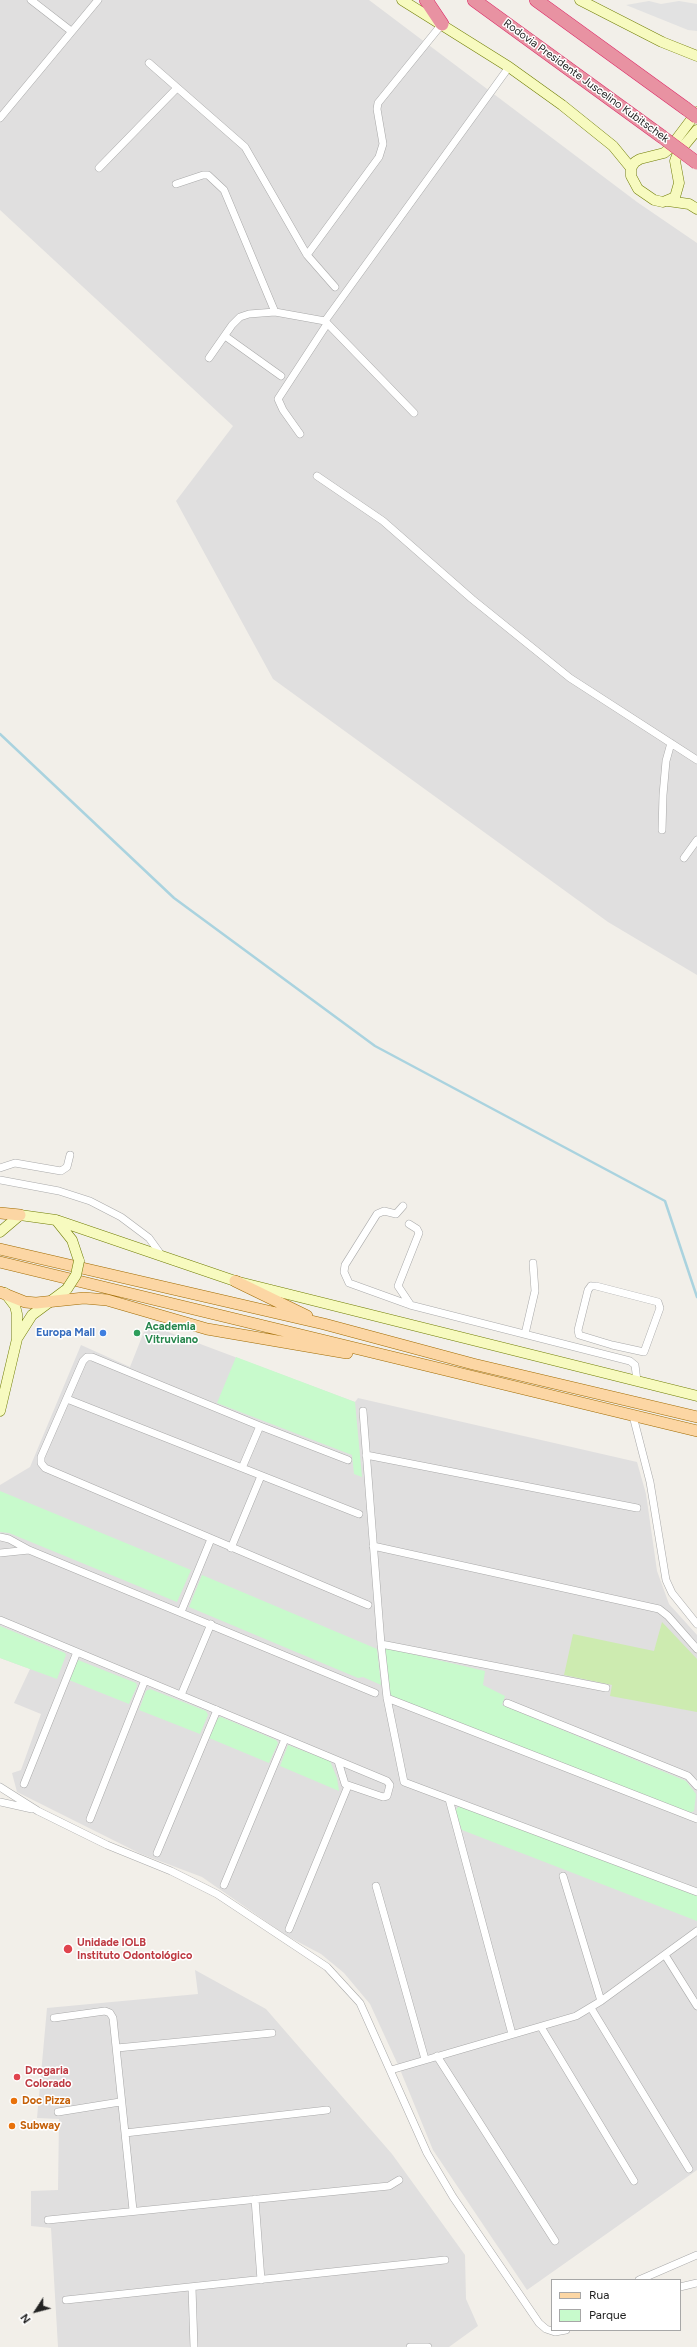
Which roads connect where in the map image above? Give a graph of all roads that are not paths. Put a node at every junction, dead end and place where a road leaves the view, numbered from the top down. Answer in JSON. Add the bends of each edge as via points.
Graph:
{"nodes":[{"id":1,"x":31,"y":0,"type":"edge"},
{"id":2,"x":98,"y":0,"type":"edge"},
{"id":3,"x":402,"y":0,"type":"edge"},
{"id":4,"x":426,"y":0,"type":"edge"},
{"id":5,"x":474,"y":0,"type":"edge"},
{"id":6,"x":536,"y":0,"type":"edge"},
{"id":7,"x":580,"y":0,"type":"edge"},
{"id":8,"x":442,"y":24,"type":"junction"},
{"id":9,"x":71,"y":32,"type":"junction"},
{"id":10,"x":697,"y":56,"type":"edge"},
{"id":11,"x":149,"y":63,"type":"dead end"},
{"id":12,"x":509,"y":67,"type":"junction"},
{"id":13,"x":177,"y":88,"type":"junction"},
{"id":14,"x":691,"y":110,"type":"edge"},
{"id":15,"x":697,"y":116,"type":"edge"},
{"id":16,"x":0,"y":118,"type":"edge"},
{"id":17,"x":697,"y":130,"type":"edge"},
{"id":18,"x":697,"y":163,"type":"edge"},
{"id":19,"x":99,"y":168,"type":"dead end"},
{"id":20,"x":632,"y":168,"type":"junction"},
{"id":21,"x":176,"y":184,"type":"dead end"},
{"id":22,"x":668,"y":201,"type":"junction"},
{"id":23,"x":697,"y":209,"type":"edge"},
{"id":24,"x":307,"y":255,"type":"junction"},
{"id":25,"x":335,"y":287,"type":"dead end"},
{"id":26,"x":275,"y":312,"type":"junction"},
{"id":27,"x":326,"y":322,"type":"junction"},
{"id":28,"x":225,"y":336,"type":"junction"},
{"id":29,"x":209,"y":358,"type":"dead end"},
{"id":30,"x":281,"y":376,"type":"dead end"},
{"id":31,"x":414,"y":413,"type":"dead end"},
{"id":32,"x":300,"y":434,"type":"dead end"},
{"id":33,"x":318,"y":476,"type":"dead end"},
{"id":34,"x":671,"y":743,"type":"junction"},
{"id":35,"x":697,"y":760,"type":"edge"},
{"id":36,"x":662,"y":830,"type":"dead end"},
{"id":37,"x":697,"y":840,"type":"edge"},
{"id":38,"x":684,"y":858,"type":"dead end"},
{"id":39,"x":70,"y":1155,"type":"dead end"},
{"id":40,"x":0,"y":1168,"type":"edge"},
{"id":41,"x":0,"y":1180,"type":"edge"},
{"id":42,"x":403,"y":1206,"type":"dead end"},
{"id":43,"x":0,"y":1213,"type":"edge"},
{"id":44,"x":20,"y":1215,"type":"junction"},
{"id":45,"x":56,"y":1220,"type":"junction"},
{"id":46,"x":409,"y":1224,"type":"dead end"},
{"id":47,"x":0,"y":1232,"type":"edge"},
{"id":48,"x":0,"y":1249,"type":"edge"},
{"id":49,"x":164,"y":1258,"type":"junction"},
{"id":50,"x":0,"y":1262,"type":"edge"},
{"id":51,"x":533,"y":1263,"type":"dead end"},
{"id":52,"x":235,"y":1281,"type":"junction"},
{"id":53,"x":2,"y":1291,"type":"edge"},
{"id":54,"x":51,"y":1302,"type":"junction"},
{"id":55,"x":410,"y":1305,"type":"junction"},
{"id":56,"x":324,"y":1324,"type":"junction"},
{"id":57,"x":525,"y":1334,"type":"junction"},
{"id":58,"x":18,"y":1339,"type":"junction"},
{"id":59,"x":612,"y":1345,"type":"junction"},
{"id":60,"x":610,"y":1356,"type":"junction"},
{"id":61,"x":426,"y":1366,"type":"junction"},
{"id":62,"x":636,"y":1381,"type":"junction"},
{"id":63,"x":697,"y":1396,"type":"edge"},
{"id":64,"x":67,"y":1399,"type":"junction"},
{"id":65,"x":0,"y":1411,"type":"edge"},
{"id":66,"x":363,"y":1411,"type":"dead end"},
{"id":67,"x":633,"y":1416,"type":"junction"},
{"id":68,"x":697,"y":1417,"type":"edge"},
{"id":69,"x":260,"y":1426,"type":"junction"},
{"id":70,"x":697,"y":1431,"type":"edge"},
{"id":71,"x":366,"y":1455,"type":"junction"},
{"id":72,"x":348,"y":1460,"type":"dead end"},
{"id":73,"x":242,"y":1468,"type":"junction"},
{"id":74,"x":261,"y":1476,"type":"junction"},
{"id":75,"x":638,"y":1508,"type":"dead end"},
{"id":76,"x":359,"y":1514,"type":"dead end"},
{"id":77,"x":0,"y":1537,"type":"edge"},
{"id":78,"x":211,"y":1539,"type":"junction"},
{"id":79,"x":372,"y":1546,"type":"junction"},
{"id":80,"x":231,"y":1548,"type":"junction"},
{"id":81,"x":29,"y":1550,"type":"junction"},
{"id":82,"x":0,"y":1553,"type":"edge"},
{"id":83,"x":368,"y":1605,"type":"dead end"},
{"id":84,"x":181,"y":1612,"type":"junction"},
{"id":85,"x":0,"y":1620,"type":"edge"},
{"id":86,"x":211,"y":1624,"type":"junction"},
{"id":87,"x":697,"y":1624,"type":"edge"},
{"id":88,"x":381,"y":1644,"type":"junction"},
{"id":89,"x":697,"y":1649,"type":"edge"},
{"id":90,"x":77,"y":1652,"type":"junction"},
{"id":91,"x":145,"y":1680,"type":"junction"},
{"id":92,"x":606,"y":1688,"type":"dead end"},
{"id":93,"x":375,"y":1693,"type":"dead end"},
{"id":94,"x":181,"y":1695,"type":"junction"},
{"id":95,"x":387,"y":1698,"type":"junction"},
{"id":96,"x":507,"y":1703,"type":"dead end"},
{"id":97,"x":217,"y":1710,"type":"junction"},
{"id":98,"x":285,"y":1739,"type":"junction"},
{"id":99,"x":338,"y":1761,"type":"junction"},
{"id":100,"x":24,"y":1784,"type":"dead end"},
{"id":101,"x":348,"y":1786,"type":"junction"},
{"id":102,"x":697,"y":1786,"type":"edge"},
{"id":103,"x":0,"y":1787,"type":"edge"},
{"id":104,"x":449,"y":1799,"type":"junction"},
{"id":105,"x":0,"y":1802,"type":"edge"},
{"id":106,"x":38,"y":1810,"type":"junction"},
{"id":107,"x":90,"y":1819,"type":"dead end"},
{"id":108,"x":697,"y":1819,"type":"edge"},
{"id":109,"x":157,"y":1853,"type":"dead end"},
{"id":110,"x":563,"y":1876,"type":"dead end"},
{"id":111,"x":224,"y":1885,"type":"dead end"},
{"id":112,"x":376,"y":1886,"type":"dead end"},
{"id":113,"x":697,"y":1892,"type":"edge"},
{"id":114,"x":289,"y":1929,"type":"dead end"},
{"id":115,"x":697,"y":1931,"type":"edge"},
{"id":116,"x":665,"y":1955,"type":"junction"},
{"id":117,"x":601,"y":2001,"type":"junction"},
{"id":118,"x":697,"y":2006,"type":"edge"},
{"id":119,"x":591,"y":2008,"type":"junction"},
{"id":120,"x":54,"y":2018,"type":"dead end"},
{"id":121,"x":541,"y":2027,"type":"junction"},
{"id":122,"x":272,"y":2033,"type":"dead end"},
{"id":123,"x":512,"y":2034,"type":"junction"},
{"id":124,"x":117,"y":2048,"type":"junction"},
{"id":125,"x":437,"y":2056,"type":"junction"},
{"id":126,"x":425,"y":2059,"type":"junction"},
{"id":127,"x":391,"y":2070,"type":"junction"},
{"id":128,"x":120,"y":2102,"type":"junction"},
{"id":129,"x":327,"y":2110,"type":"dead end"},
{"id":130,"x":58,"y":2112,"type":"dead end"},
{"id":131,"x":125,"y":2133,"type":"junction"},
{"id":132,"x":689,"y":2169,"type":"dead end"},
{"id":133,"x":399,"y":2180,"type":"dead end"},
{"id":134,"x":634,"y":2182,"type":"dead end"},
{"id":135,"x":254,"y":2199,"type":"junction"},
{"id":136,"x":132,"y":2210,"type":"junction"},
{"id":137,"x":48,"y":2220,"type":"dead end"},
{"id":138,"x":555,"y":2242,"type":"dead end"},
{"id":139,"x":697,"y":2255,"type":"edge"},
{"id":140,"x":445,"y":2260,"type":"dead end"},
{"id":141,"x":641,"y":2279,"type":"edge"},
{"id":142,"x":261,"y":2280,"type":"junction"},
{"id":143,"x":697,"y":2283,"type":"edge"},
{"id":144,"x":681,"y":2287,"type":"edge"},
{"id":145,"x":192,"y":2288,"type":"junction"},
{"id":146,"x":66,"y":2300,"type":"dead end"},
{"id":147,"x":551,"y":2331,"type":"edge"},
{"id":148,"x":194,"y":2347,"type":"edge"},
{"id":149,"x":410,"y":2347,"type":"edge"},
{"id":150,"x":428,"y":2347,"type":"edge"}],
"edges":[{"from":1,"to":9,"type":"street"},
{"from":2,"to":9,"type":"street"},
{"from":3,"to":8,"type":"street"},
{"from":4,"to":8,"type":"highway"},
{"from":5,"to":18,"type":"highway","name":"Rodovia Presidente Juscelino Kubitschek","bridge":true},
{"from":6,"to":14,"type":"highway"},
{"from":7,"to":10,"type":"street","via":[[655,39]]},
{"from":8,"to":12,"type":"street"},
{"from":8,"to":24,"type":"street","via":[[378,103],[383,144],[379,157]]},
{"from":9,"to":16,"type":"street"},
{"from":11,"to":13,"type":"street"},
{"from":12,"to":20,"type":"street","via":[[613,146]]},
{"from":12,"to":27,"type":"street"},
{"from":13,"to":19,"type":"street"},
{"from":13,"to":24,"type":"street","via":[[245,147]]},
{"from":14,"to":15,"type":"highway","bridge":true},
{"from":14,"to":20,"type":"street","via":[[669,149],[664,153],[640,159]]},
{"from":17,"to":22,"type":"street","via":[[678,153],[675,161],[678,190]]},
{"from":20,"to":22,"type":"street","via":[[631,176],[638,189],[654,200]]},
{"from":21,"to":26,"type":"street","via":[[208,175],[224,190]]},
{"from":22,"to":23,"type":"street","via":[[689,204]]},
{"from":24,"to":25,"type":"street"},
{"from":26,"to":27,"type":"street"},
{"from":26,"to":28,"type":"street","via":[[240,317]]},
{"from":27,"to":31,"type":"street"},
{"from":27,"to":32,"type":"street","via":[[278,399]]},
{"from":28,"to":29,"type":"street"},
{"from":28,"to":30,"type":"street"},
{"from":33,"to":34,"type":"street","via":[[383,521],[472,599],[570,678]]},
{"from":34,"to":35,"type":"street"},
{"from":34,"to":36,"type":"street","via":[[664,774]]},
{"from":37,"to":38,"type":"street"},
{"from":39,"to":40,"type":"street","via":[[67,1167],[61,1171],[15,1163]]},
{"from":41,"to":49,"type":"street","via":[[59,1191],[90,1201],[121,1217],[149,1238]]},
{"from":42,"to":55,"type":"street","via":[[396,1214],[384,1211],[377,1214],[345,1265],[344,1272],[349,1283],[355,1287]]},
{"from":43,"to":44,"type":"main road"},
{"from":44,"to":45,"type":"street"},
{"from":44,"to":47,"type":"street"},
{"from":45,"to":49,"type":"street"},
{"from":45,"to":54,"type":"street","bridge":true,"via":[[72,1240],[79,1261],[76,1275],[67,1289]]},
{"from":46,"to":55,"type":"street","via":[[417,1229],[419,1234],[398,1286]]},
{"from":48,"to":56,"type":"main road"},
{"from":49,"to":52,"type":"street"},
{"from":50,"to":61,"type":"main road"},
{"from":51,"to":57,"type":"street","via":[[535,1291]]},
{"from":52,"to":56,"type":"main road"},
{"from":52,"to":62,"type":"street"},
{"from":53,"to":54,"type":"main road","via":[[25,1302]]},
{"from":53,"to":58,"type":"street","via":[[15,1306]]},
{"from":54,"to":58,"type":"street","via":[[32,1315]]},
{"from":54,"to":61,"type":"main road","via":[[84,1298],[107,1300],[207,1329]]},
{"from":55,"to":57,"type":"street"},
{"from":56,"to":68,"type":"main road","via":[[473,1364]]},
{"from":57,"to":60,"type":"street"},
{"from":58,"to":65,"type":"street"},
{"from":59,"to":59,"type":"street","via":[[579,1335],[578,1330],[589,1288],[596,1286],[658,1302],[660,1308],[645,1350],[639,1352]]},
{"from":59,"to":60,"type":"street"},
{"from":60,"to":62,"type":"street","via":[[630,1361],[635,1365]]},
{"from":61,"to":67,"type":"main road"},
{"from":62,"to":63,"type":"street"},
{"from":64,"to":69,"type":"street","via":[[83,1361],[87,1357],[92,1357]]},
{"from":64,"to":73,"type":"street"},
{"from":64,"to":78,"type":"street","via":[[41,1457],[41,1463],[45,1468]]},
{"from":66,"to":71,"type":"street"},
{"from":67,"to":70,"type":"main road"},
{"from":67,"to":87,"type":"street","via":[[650,1482],[666,1580],[672,1593]]},
{"from":69,"to":72,"type":"street"},
{"from":69,"to":73,"type":"street"},
{"from":71,"to":75,"type":"street"},
{"from":71,"to":79,"type":"street"},
{"from":73,"to":74,"type":"street"},
{"from":74,"to":76,"type":"street"},
{"from":74,"to":80,"type":"street"},
{"from":77,"to":81,"type":"street"},
{"from":78,"to":80,"type":"street"},
{"from":78,"to":84,"type":"street"},
{"from":79,"to":88,"type":"street"},
{"from":79,"to":89,"type":"street","via":[[659,1609]]},
{"from":80,"to":83,"type":"street"},
{"from":81,"to":82,"type":"street"},
{"from":81,"to":84,"type":"street"},
{"from":84,"to":86,"type":"street"},
{"from":85,"to":90,"type":"street"},
{"from":86,"to":93,"type":"street"},
{"from":86,"to":94,"type":"street"},
{"from":88,"to":92,"type":"street"},
{"from":88,"to":95,"type":"street"},
{"from":90,"to":91,"type":"street"},
{"from":90,"to":100,"type":"street"},
{"from":91,"to":94,"type":"street"},
{"from":91,"to":107,"type":"street"},
{"from":94,"to":97,"type":"street"},
{"from":95,"to":104,"type":"street","via":[[404,1782]]},
{"from":95,"to":108,"type":"street"},
{"from":96,"to":102,"type":"street","via":[[688,1776]]},
{"from":97,"to":98,"type":"street"},
{"from":97,"to":109,"type":"street"},
{"from":98,"to":99,"type":"street"},
{"from":98,"to":111,"type":"street"},
{"from":99,"to":101,"type":"street","via":[[343,1781]]},
{"from":99,"to":101,"type":"street","via":[[388,1781],[390,1785],[388,1794],[383,1797]]},
{"from":101,"to":114,"type":"street"},
{"from":103,"to":106,"type":"street"},
{"from":104,"to":113,"type":"street"},
{"from":104,"to":123,"type":"street"},
{"from":105,"to":106,"type":"street"},
{"from":106,"to":127,"type":"street","via":[[107,1845],[171,1871],[217,1894],[327,1967],[360,2003]]},
{"from":110,"to":117,"type":"street"},
{"from":112,"to":126,"type":"street"},
{"from":115,"to":116,"type":"street"},
{"from":116,"to":117,"type":"street"},
{"from":116,"to":118,"type":"street"},
{"from":117,"to":119,"type":"street"},
{"from":119,"to":121,"type":"street","via":[[576,2016]]},
{"from":119,"to":132,"type":"street"},
{"from":120,"to":124,"type":"street","via":[[105,2011],[110,2013]]},
{"from":121,"to":123,"type":"street"},
{"from":121,"to":134,"type":"street"},
{"from":122,"to":124,"type":"street"},
{"from":123,"to":125,"type":"street"},
{"from":124,"to":128,"type":"street"},
{"from":125,"to":126,"type":"street"},
{"from":125,"to":138,"type":"street"},
{"from":126,"to":127,"type":"street"},
{"from":127,"to":147,"type":"street","via":[[427,2153],[453,2197],[519,2296],[539,2323]]},
{"from":128,"to":130,"type":"street"},
{"from":128,"to":131,"type":"street"},
{"from":129,"to":131,"type":"street"},
{"from":131,"to":136,"type":"street"},
{"from":133,"to":135,"type":"street","via":[[389,2186]]},
{"from":135,"to":136,"type":"street"},
{"from":135,"to":142,"type":"street"},
{"from":136,"to":137,"type":"street"},
{"from":139,"to":141,"type":"street"},
{"from":140,"to":142,"type":"street"},
{"from":142,"to":145,"type":"street"},
{"from":143,"to":144,"type":"street"},
{"from":145,"to":146,"type":"street"},
{"from":145,"to":148,"type":"street"},
{"from":149,"to":150,"type":"street"}]}
